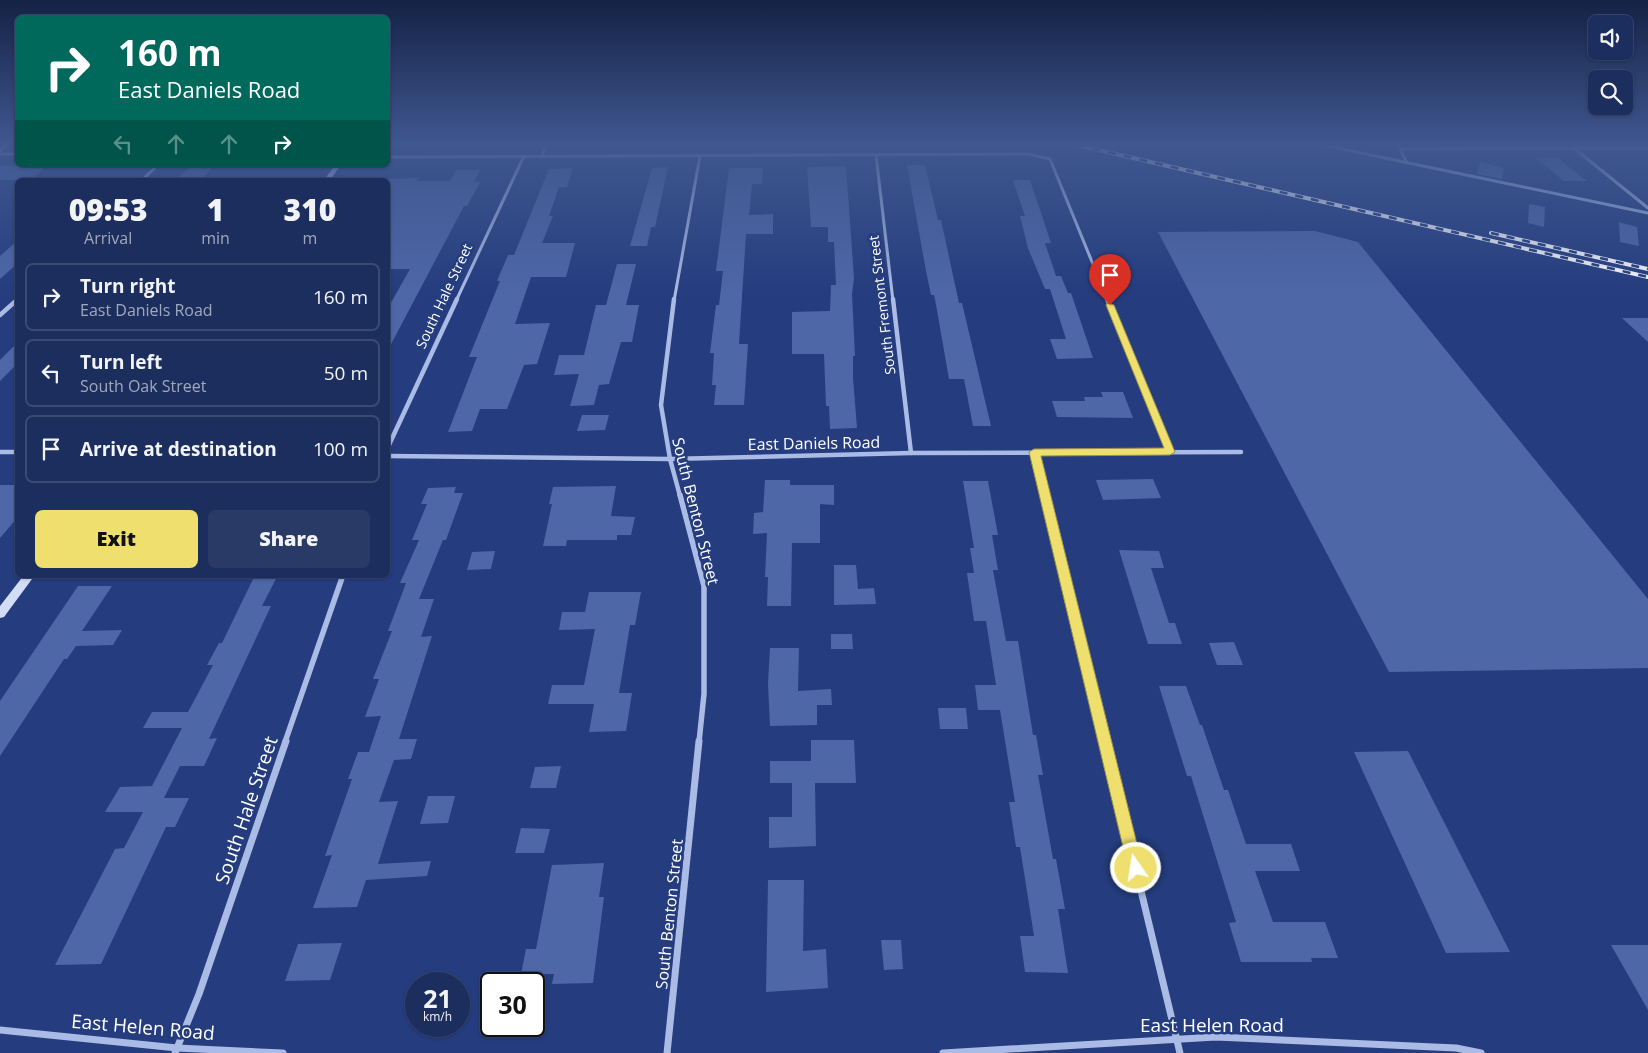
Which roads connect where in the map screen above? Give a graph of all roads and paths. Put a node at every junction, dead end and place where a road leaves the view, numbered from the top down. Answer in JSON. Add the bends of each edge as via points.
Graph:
{"nodes":[{"id":1,"x":506,"y":194,"type":"edge"},
{"id":2,"x":693,"y":194,"type":"edge"},
{"id":3,"x":881,"y":194,"type":"edge"},
{"id":4,"x":1064,"y":194,"type":"edge"},
{"id":5,"x":1557,"y":194,"type":"edge"},
{"id":6,"x":1631,"y":194,"type":"edge"},
{"id":7,"x":1648,"y":208,"type":"edge"},
{"id":8,"x":1648,"y":213,"type":"edge"},
{"id":9,"x":15,"y":302,"type":"edge"},
{"id":10,"x":0,"y":315,"type":"edge"},
{"id":11,"x":390,"y":443,"type":"edge"},
{"id":12,"x":0,"y":452,"type":"edge"},
{"id":13,"x":15,"y":452,"type":"edge"},
{"id":14,"x":1034,"y":452,"type":"junction"},
{"id":15,"x":1170,"y":452,"type":"junction"},
{"id":16,"x":1241,"y":452,"type":"dead end"},
{"id":17,"x":911,"y":453,"type":"junction"},
{"id":18,"x":390,"y":456,"type":"edge"},
{"id":19,"x":670,"y":459,"type":"junction"},
{"id":20,"x":28,"y":578,"type":"edge"},
{"id":21,"x":342,"y":578,"type":"edge"},
{"id":22,"x":0,"y":614,"type":"edge"},
{"id":23,"x":0,"y":1030,"type":"edge"},
{"id":24,"x":1177,"y":1039,"type":"junction"},
{"id":25,"x":176,"y":1051,"type":"edge"},
{"id":26,"x":283,"y":1053,"type":"edge"},
{"id":27,"x":667,"y":1053,"type":"edge"},
{"id":28,"x":943,"y":1053,"type":"edge"},
{"id":29,"x":1180,"y":1053,"type":"edge"},
{"id":30,"x":1481,"y":1053,"type":"edge"}],
"edges":[{"from":1,"to":11,"type":"street","name":"South Hale Street"},
{"from":2,"to":19,"type":"street","name":"South Benton Street","via":[[664,364],[661,405]]},
{"from":3,"to":17,"type":"street","name":"South Fremont Street"},
{"from":4,"to":15,"type":"street"},
{"from":5,"to":8,"type":"street"},
{"from":6,"to":7,"type":"street"},
{"from":9,"to":10,"type":"street"},
{"from":12,"to":13,"type":"street"},
{"from":14,"to":15,"type":"street","name":"East Daniels Road"},
{"from":14,"to":17,"type":"street","name":"East Daniels Road"},
{"from":14,"to":24,"type":"street"},
{"from":15,"to":16,"type":"street","name":"East Daniels Road"},
{"from":17,"to":19,"type":"street","name":"East Daniels Road"},
{"from":18,"to":19,"type":"street","name":"East Daniels Road"},
{"from":19,"to":27,"type":"street","name":"South Benton Street","via":[[704,586],[705,628],[704,694]]},
{"from":20,"to":22,"type":"main road"},
{"from":21,"to":25,"type":"street","name":"South Hale Street","via":[[199,994]]},
{"from":23,"to":25,"type":"street","name":"East Helen Road"},
{"from":24,"to":28,"type":"street","name":"East Helen Road"},
{"from":24,"to":29,"type":"street"},
{"from":24,"to":30,"type":"street","name":"East Helen Road","via":[[1216,1037],[1456,1048]]},
{"from":25,"to":26,"type":"street","name":"East Helen Road"}]}
